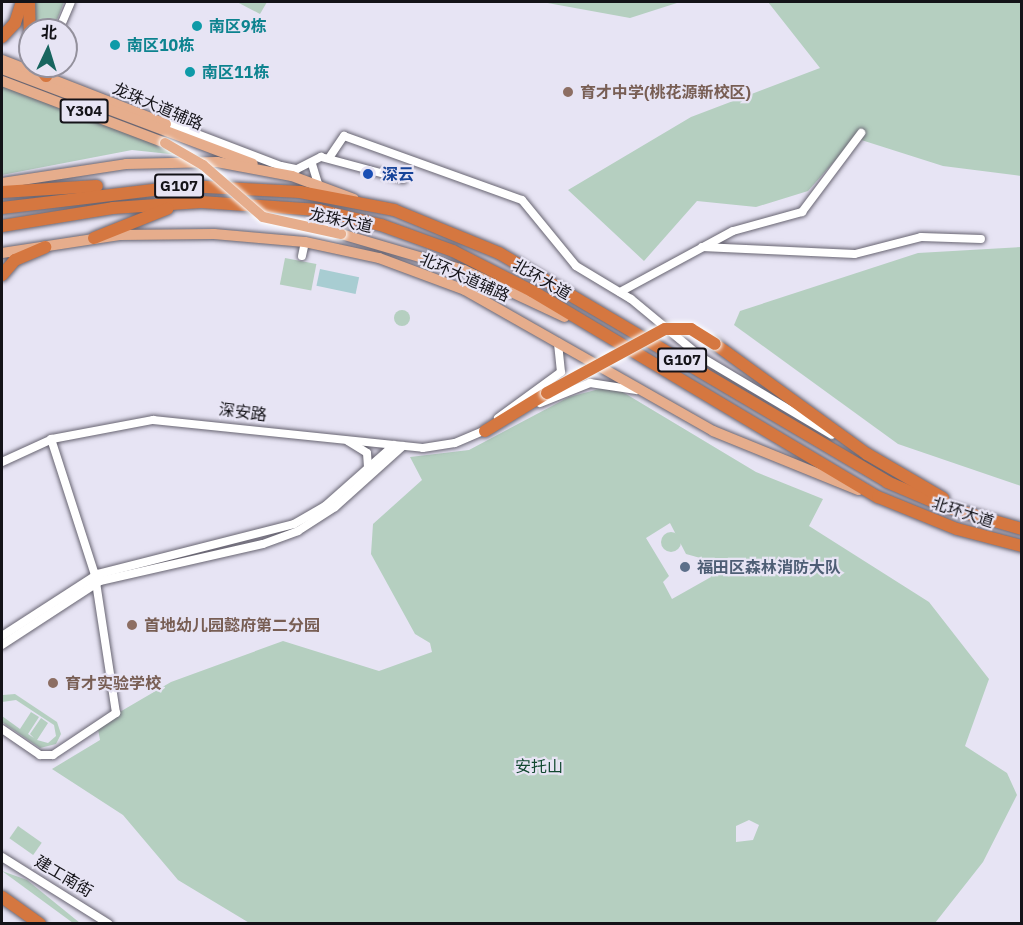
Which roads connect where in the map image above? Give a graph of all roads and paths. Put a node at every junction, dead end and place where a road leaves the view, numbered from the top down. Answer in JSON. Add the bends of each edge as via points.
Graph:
{"nodes":[{"id":1,"x":22,"y":2,"type":"edge"},
{"id":2,"x":29,"y":2,"type":"edge"},
{"id":3,"x":71,"y":2,"type":"edge"},
{"id":4,"x":29,"y":18,"type":"edge"},
{"id":5,"x":64,"y":18,"type":"edge"},
{"id":6,"x":2,"y":37,"type":"edge"},
{"id":7,"x":2,"y":60,"type":"edge"},
{"id":8,"x":18,"y":65,"type":"edge"},
{"id":9,"x":2,"y":69,"type":"edge"},
{"id":10,"x":18,"y":71,"type":"edge"},
{"id":11,"x":53,"y":78,"type":"edge"},
{"id":12,"x":55,"y":78,"type":"edge"},
{"id":13,"x":2,"y":81,"type":"edge"},
{"id":14,"x":150,"y":116,"type":"junction"},
{"id":15,"x":861,"y":133,"type":"dead end"},
{"id":16,"x":234,"y":156,"type":"junction"},
{"id":17,"x":329,"y":158,"type":"junction"},
{"id":18,"x":312,"y":164,"type":"junction"},
{"id":19,"x":273,"y":171,"type":"junction"},
{"id":20,"x":403,"y":179,"type":"dead end"},
{"id":21,"x":2,"y":183,"type":"edge"},
{"id":22,"x":318,"y":184,"type":"junction"},
{"id":23,"x":143,"y":188,"type":"junction"},
{"id":24,"x":2,"y":192,"type":"edge"},
{"id":25,"x":357,"y":201,"type":"junction"},
{"id":26,"x":201,"y":202,"type":"junction"},
{"id":27,"x":2,"y":208,"type":"edge"},
{"id":28,"x":2,"y":226,"type":"edge"},
{"id":29,"x":94,"y":238,"type":"junction"},
{"id":30,"x":981,"y":239,"type":"dead end"},
{"id":31,"x":305,"y":242,"type":"junction"},
{"id":32,"x":45,"y":247,"type":"junction"},
{"id":33,"x":699,"y":247,"type":"junction"},
{"id":34,"x":2,"y":253,"type":"edge"},
{"id":35,"x":302,"y":256,"type":"dead end"},
{"id":36,"x":2,"y":275,"type":"edge"},
{"id":37,"x":620,"y":292,"type":"junction"},
{"id":38,"x":556,"y":340,"type":"junction"},
{"id":39,"x":681,"y":380,"type":"junction"},
{"id":40,"x":645,"y":393,"type":"junction"},
{"id":41,"x":485,"y":431,"type":"junction"},
{"id":42,"x":51,"y":439,"type":"junction"},
{"id":43,"x":345,"y":439,"type":"junction"},
{"id":44,"x":394,"y":445,"type":"junction"},
{"id":45,"x":404,"y":446,"type":"junction"},
{"id":46,"x":867,"y":454,"type":"junction"},
{"id":47,"x":2,"y":462,"type":"edge"},
{"id":48,"x":368,"y":468,"type":"junction"},
{"id":49,"x":878,"y":497,"type":"junction"},
{"id":50,"x":1005,"y":525,"type":"junction"},
{"id":51,"x":1022,"y":529,"type":"edge"},
{"id":52,"x":1022,"y":546,"type":"edge"},
{"id":53,"x":96,"y":579,"type":"junction"},
{"id":54,"x":2,"y":636,"type":"edge"},
{"id":55,"x":2,"y":645,"type":"edge"},
{"id":56,"x":2,"y":729,"type":"edge"},
{"id":57,"x":2,"y":857,"type":"edge"},
{"id":58,"x":2,"y":897,"type":"edge"},
{"id":59,"x":40,"y":924,"type":"edge"},
{"id":60,"x":109,"y":924,"type":"edge"}],
"edges":[{"from":1,"to":6,"type":"highway","via":[[15,23]]},
{"from":2,"to":4,"type":"highway"},
{"from":3,"to":5,"type":"street"},
{"from":7,"to":8,"type":"main road","name":"龙珠大道辅路"},
{"from":9,"to":10,"type":"main road"},
{"from":11,"to":14,"type":"main road","name":"龙珠大道辅路"},
{"from":12,"to":16,"type":"main road"},
{"from":13,"to":39,"type":"main road","name":"龙珠大道","number":"Y304","bridge":true,"via":[[165,143],[203,165],[263,217],[341,234],[492,281]]},
{"from":14,"to":16,"type":"main road","name":"龙珠大道辅路"},
{"from":14,"to":18,"type":"street","via":[[281,166]]},
{"from":15,"to":33,"type":"street","via":[[802,212],[733,231]]},
{"from":16,"to":19,"type":"main road"},
{"from":17,"to":18,"type":"street"},
{"from":17,"to":20,"type":"street"},
{"from":17,"to":37,"type":"street","via":[[344,136],[522,200],[566,256]]},
{"from":18,"to":22,"type":"street"},
{"from":19,"to":21,"type":"main road","via":[[173,160]]},
{"from":19,"to":22,"type":"main road"},
{"from":22,"to":25,"type":"main road"},
{"from":23,"to":24,"type":"highway"},
{"from":23,"to":25,"type":"highway","name":"北环大道","number":"G107","via":[[265,188]]},
{"from":23,"to":27,"type":"highway","name":"北环大道","number":"G107"},
{"from":25,"to":50,"type":"highway","name":"北环大道","number":"G107","via":[[483,244],[887,482]]},
{"from":26,"to":28,"type":"highway","name":"北环大道","number":"G107","via":[[112,208]]},
{"from":26,"to":29,"type":"highway","via":[[157,211]]},
{"from":26,"to":39,"type":"highway","name":"北环大道","number":"G107","via":[[319,210],[419,237],[532,291]]},
{"from":29,"to":31,"type":"main road","name":"北环大道辅路","via":[[214,234]]},
{"from":29,"to":32,"type":"main road","name":"北环大道辅路"},
{"from":30,"to":33,"type":"street","via":[[921,237],[855,254]]},
{"from":31,"to":35,"type":"street"},
{"from":31,"to":38,"type":"main road","name":"北环大道辅路","via":[[433,278]]},
{"from":32,"to":34,"type":"main road","name":"北环大道辅路"},
{"from":32,"to":36,"type":"highway","via":[[15,260]]},
{"from":33,"to":37,"type":"street"},
{"from":37,"to":46,"type":"street","via":[[701,357]]},
{"from":38,"to":40,"type":"main road","name":"北环大道辅路"},
{"from":38,"to":41,"type":"street","via":[[563,354],[561,372]]},
{"from":39,"to":49,"type":"highway","name":"北环大道","number":"G107"},
{"from":40,"to":41,"type":"street","via":[[590,382]]},
{"from":40,"to":49,"type":"main road","name":"北环大道辅路","via":[[746,446]]},
{"from":41,"to":45,"type":"street","name":"深安路","via":[[445,445]]},
{"from":41,"to":46,"type":"highway","bridge":true,"via":[[665,329],[691,329]]},
{"from":42,"to":43,"type":"street","name":"深安路","via":[[164,420]]},
{"from":42,"to":47,"type":"street","name":"深安路"},
{"from":42,"to":53,"type":"street"},
{"from":43,"to":44,"type":"street","name":"深安路"},
{"from":43,"to":48,"type":"street","via":[[367,453]]},
{"from":44,"to":45,"type":"street","name":"深安路"},
{"from":44,"to":48,"type":"street"},
{"from":45,"to":53,"type":"street","via":[[329,511],[286,536]]},
{"from":46,"to":50,"type":"highway","via":[[921,488]]},
{"from":48,"to":53,"type":"street","via":[[325,506],[284,529]]},
{"from":49,"to":52,"type":"highway","name":"北环大道","number":"G107","via":[[957,529]]},
{"from":50,"to":51,"type":"highway","name":"北环大道","number":"G107"},
{"from":53,"to":54,"type":"street"},
{"from":53,"to":55,"type":"street"},
{"from":53,"to":56,"type":"street","via":[[116,713],[53,755],[40,755]]},
{"from":57,"to":60,"type":"street","name":"建工南街"},
{"from":58,"to":59,"type":"highway"}]}
